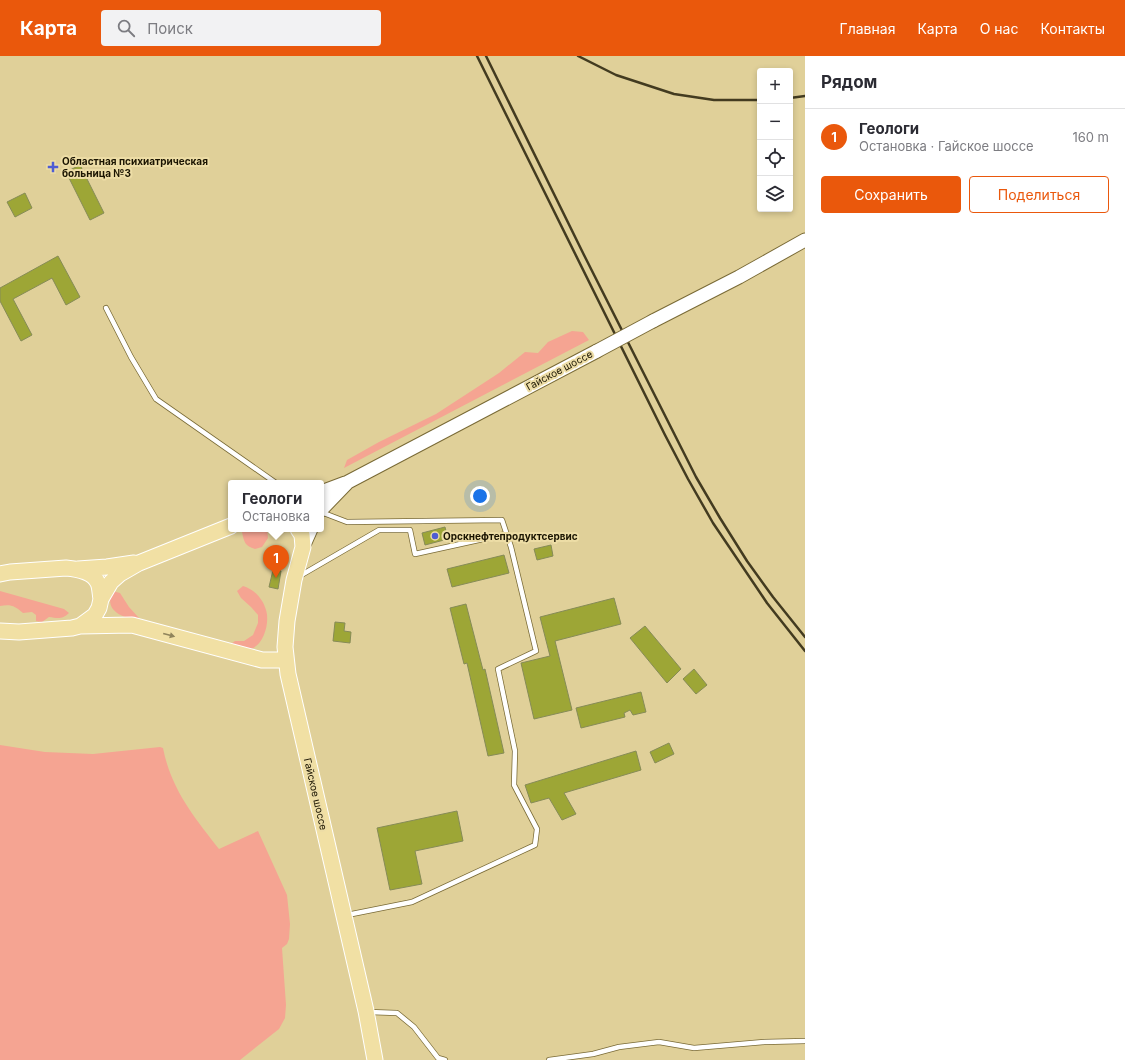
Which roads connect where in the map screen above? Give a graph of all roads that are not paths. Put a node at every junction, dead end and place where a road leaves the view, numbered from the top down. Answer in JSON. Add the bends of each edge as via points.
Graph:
{"nodes":[{"id":1,"x":805,"y":240,"type":"edge"},
{"id":2,"x":106,"y":308,"type":"dead end"},
{"id":3,"x":272,"y":480,"type":"edge"},
{"id":4,"x":348,"y":482,"type":"junction"},
{"id":5,"x":324,"y":491,"type":"edge"},
{"id":6,"x":324,"y":508,"type":"edge"},
{"id":7,"x":324,"y":512,"type":"edge"},
{"id":8,"x":378,"y":521,"type":"junction"},
{"id":9,"x":228,"y":527,"type":"edge"},
{"id":10,"x":379,"y":530,"type":"junction"},
{"id":11,"x":300,"y":532,"type":"edge"},
{"id":12,"x":310,"y":532,"type":"edge"},
{"id":13,"x":506,"y":534,"type":"junction"},
{"id":14,"x":303,"y":547,"type":"junction"},
{"id":15,"x":139,"y":563,"type":"junction"},
{"id":16,"x":75,"y":569,"type":"junction"},
{"id":17,"x":0,"y":574,"type":"edge"},
{"id":18,"x":294,"y":580,"type":"junction"},
{"id":19,"x":101,"y":599,"type":"junction"},
{"id":20,"x":80,"y":626,"type":"junction"},
{"id":21,"x":0,"y":631,"type":"edge"},
{"id":22,"x":286,"y":660,"type":"junction"},
{"id":23,"x":344,"y":916,"type":"junction"},
{"id":24,"x":366,"y":1011,"type":"junction"},
{"id":25,"x":805,"y":1041,"type":"edge"},
{"id":26,"x":375,"y":1060,"type":"edge"},
{"id":27,"x":445,"y":1060,"type":"edge"},
{"id":28,"x":549,"y":1060,"type":"edge"}],
"edges":[{"from":1,"to":4,"type":"main road","name":"Гайское шоссе","bridge":true},
{"from":2,"to":3,"type":"lane","via":[[156,399]]},
{"from":4,"to":5,"type":"main road"},
{"from":4,"to":6,"type":"main road","name":"Гайское шоссе"},
{"from":7,"to":8,"type":"lane","via":[[347,522]]},
{"from":8,"to":10,"type":"lane"},
{"from":8,"to":13,"type":"lane","via":[[502,520]]},
{"from":9,"to":15,"type":"main road"},
{"from":10,"to":13,"type":"lane","via":[[410,530],[415,554]]},
{"from":10,"to":18,"type":"lane"},
{"from":11,"to":14,"type":"main road"},
{"from":12,"to":14,"type":"main road","name":"Гайское шоссе"},
{"from":13,"to":23,"type":"lane","via":[[536,651],[498,669],[515,751],[514,785],[537,829],[535,844],[412,902]]},
{"from":14,"to":18,"type":"main road","name":"Гайское шоссе"},
{"from":15,"to":16,"type":"main road"},
{"from":15,"to":19,"type":"main road","via":[[115,578]]},
{"from":16,"to":17,"type":"main road"},
{"from":16,"to":19,"type":"main road","via":[[95,578]]},
{"from":18,"to":22,"type":"main road","name":"Гайское шоссе","via":[[285,647]]},
{"from":19,"to":20,"type":"main road","via":[[95,616]]},
{"from":20,"to":21,"type":"main road","via":[[19,632]]},
{"from":20,"to":22,"type":"main road","one_way":true,"via":[[132,625],[262,660]]},
{"from":22,"to":23,"type":"main road","name":"Гайское шоссе"},
{"from":23,"to":24,"type":"main road","name":"Гайское шоссе"},
{"from":24,"to":26,"type":"main road","name":"Гайское шоссе"},
{"from":24,"to":27,"type":"lane","via":[[397,1013],[414,1027],[438,1058]]},
{"from":25,"to":28,"type":"lane","via":[[694,1048],[659,1042]]}]}
